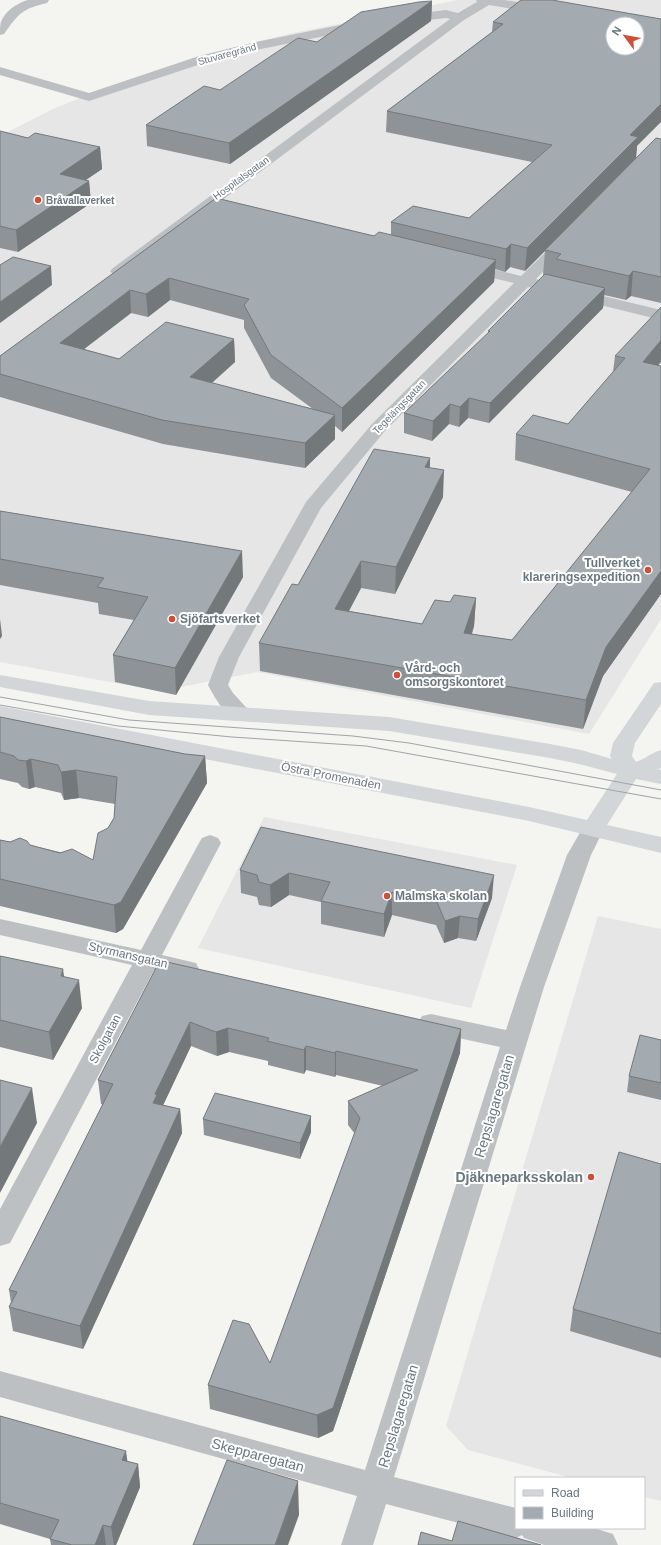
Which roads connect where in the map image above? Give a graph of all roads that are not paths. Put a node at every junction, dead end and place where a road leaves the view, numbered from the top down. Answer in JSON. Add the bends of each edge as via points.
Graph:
{"nodes":[{"id":1,"x":42,"y":0,"type":"edge"},
{"id":2,"x":484,"y":0,"type":"edge"},
{"id":3,"x":7,"y":2,"type":"dead end"},
{"id":4,"x":557,"y":13,"type":"edge"},
{"id":5,"x":460,"y":17,"type":"junction"},
{"id":6,"x":389,"y":20,"type":"edge"},
{"id":7,"x":375,"y":22,"type":"edge"},
{"id":8,"x":0,"y":31,"type":"edge"},
{"id":9,"x":0,"y":71,"type":"edge"},
{"id":10,"x":202,"y":206,"type":"junction"},
{"id":11,"x":226,"y":212,"type":"edge"},
{"id":12,"x":578,"y":227,"type":"edge"},
{"id":13,"x":456,"y":266,"type":"edge"},
{"id":14,"x":108,"y":278,"type":"edge"},
{"id":15,"x":525,"y":282,"type":"junction"},
{"id":16,"x":547,"y":287,"type":"edge"},
{"id":17,"x":562,"y":291,"type":"edge"},
{"id":18,"x":661,"y":315,"type":"edge"},
{"id":19,"x":4,"y":682,"type":"edge"},
{"id":20,"x":661,"y":688,"type":"edge"},
{"id":21,"x":0,"y":713,"type":"edge"},
{"id":22,"x":242,"y":715,"type":"junction"},
{"id":23,"x":661,"y":757,"type":"edge"},
{"id":24,"x":630,"y":771,"type":"junction"},
{"id":25,"x":661,"y":777,"type":"edge"},
{"id":26,"x":592,"y":829,"type":"junction"},
{"id":27,"x":210,"y":843,"type":"dead end"},
{"id":28,"x":661,"y":845,"type":"edge"},
{"id":29,"x":0,"y":927,"type":"edge"},
{"id":30,"x":148,"y":960,"type":"junction"},
{"id":31,"x":210,"y":974,"type":"edge"},
{"id":32,"x":413,"y":1019,"type":"edge"},
{"id":33,"x":514,"y":1041,"type":"junction"},
{"id":34,"x":0,"y":1235,"type":"edge"},
{"id":35,"x":0,"y":1384,"type":"edge"},
{"id":36,"x":375,"y":1487,"type":"junction"},
{"id":37,"x":515,"y":1523,"type":"edge"},
{"id":38,"x":539,"y":1529,"type":"edge"},
{"id":39,"x":357,"y":1545,"type":"edge"},
{"id":40,"x":602,"y":1545,"type":"edge"}],
"edges":[{"from":1,"to":3,"type":"street"},
{"from":1,"to":8,"type":"street","via":[[18,8]]},
{"from":2,"to":4,"type":"street"},
{"from":2,"to":5,"type":"street","name":"Hospitalsgatan"},
{"from":5,"to":6,"type":"street","via":[[446,14]]},
{"from":5,"to":10,"type":"street","name":"Hospitalsgatan"},
{"from":7,"to":9,"type":"street","name":"Stuvaregränd","via":[[241,50],[156,74],[89,97]]},
{"from":10,"to":11,"type":"street"},
{"from":10,"to":14,"type":"street","name":"Hospitalsgatan"},
{"from":12,"to":15,"type":"street","name":"Tegelängsgatan"},
{"from":13,"to":15,"type":"street"},
{"from":15,"to":16,"type":"street"},
{"from":15,"to":22,"type":"street","name":"Tegelängsgatan","via":[[378,428],[313,506],[229,657],[218,685],[225,697]]},
{"from":17,"to":18,"type":"street"},
{"from":19,"to":22,"type":"main road","via":[[149,708]]},
{"from":20,"to":24,"type":"main road","via":[[624,743],[621,756]]},
{"from":21,"to":26,"type":"main road","name":"Östra Promenaden","via":[[529,814]]},
{"from":22,"to":24,"type":"main road","via":[[389,724],[581,756]]},
{"from":23,"to":24,"type":"main road"},
{"from":24,"to":25,"type":"main road"},
{"from":24,"to":26,"type":"main road","name":"Repslagaregatan"},
{"from":26,"to":28,"type":"main road","name":"Östra Promenaden"},
{"from":26,"to":33,"type":"street","name":"Repslagaregatan","via":[[579,855]]},
{"from":27,"to":30,"type":"street","name":"Skolgatan"},
{"from":29,"to":30,"type":"street","name":"Styrmansgatan"},
{"from":30,"to":31,"type":"street","name":"Styrmansgatan"},
{"from":30,"to":34,"type":"street","name":"Skolgatan"},
{"from":32,"to":33,"type":"street"},
{"from":33,"to":36,"type":"street","name":"Repslagaregatan"},
{"from":35,"to":36,"type":"street","name":"Skepparegatan"},
{"from":36,"to":37,"type":"street","name":"Skepparegatan"},
{"from":36,"to":39,"type":"street","name":"Repslagaregatan"},
{"from":38,"to":40,"type":"street"}]}
